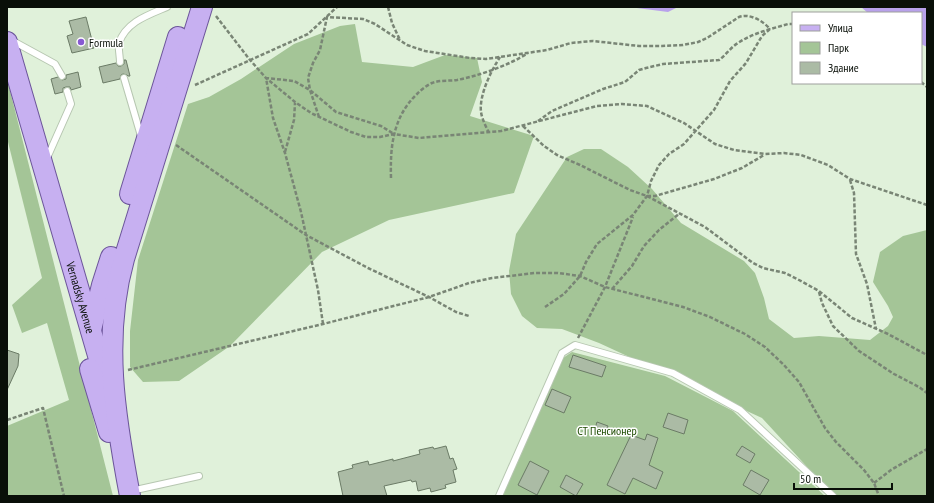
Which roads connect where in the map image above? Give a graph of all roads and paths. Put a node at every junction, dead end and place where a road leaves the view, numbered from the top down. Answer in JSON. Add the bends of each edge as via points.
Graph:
{"nodes":[{"id":1,"x":167,"y":7,"type":"edge"},
{"id":2,"x":188,"y":7,"type":"edge"},
{"id":3,"x":337,"y":7,"type":"edge"},
{"id":4,"x":388,"y":7,"type":"edge"},
{"id":5,"x":208,"y":11,"type":"edge"},
{"id":6,"x":327,"y":17,"type":"junction"},
{"id":7,"x":792,"y":24,"type":"edge"},
{"id":8,"x":770,"y":29,"type":"junction"},
{"id":9,"x":7,"y":38,"type":"edge"},
{"id":10,"x":400,"y":40,"type":"junction"},
{"id":11,"x":7,"y":42,"type":"edge"},
{"id":12,"x":529,"y":53,"type":"junction"},
{"id":13,"x":500,"y":56,"type":"junction"},
{"id":14,"x":250,"y":60,"type":"junction"},
{"id":15,"x":120,"y":62,"type":"dead end"},
{"id":16,"x":492,"y":70,"type":"junction"},
{"id":17,"x":62,"y":76,"type":"dead end"},
{"id":18,"x":124,"y":78,"type":"dead end"},
{"id":19,"x":266,"y":78,"type":"junction"},
{"id":20,"x":177,"y":88,"type":"junction"},
{"id":21,"x":310,"y":90,"type":"junction"},
{"id":22,"x":66,"y":91,"type":"dead end"},
{"id":23,"x":295,"y":102,"type":"junction"},
{"id":24,"x":319,"y":117,"type":"junction"},
{"id":25,"x":537,"y":122,"type":"junction"},
{"id":26,"x":523,"y":126,"type":"junction"},
{"id":27,"x":696,"y":131,"type":"junction"},
{"id":28,"x":489,"y":133,"type":"junction"},
{"id":29,"x":394,"y":134,"type":"junction"},
{"id":30,"x":174,"y":144,"type":"dead end"},
{"id":31,"x":144,"y":145,"type":"junction"},
{"id":32,"x":285,"y":153,"type":"junction"},
{"id":33,"x":765,"y":154,"type":"junction"},
{"id":34,"x":42,"y":167,"type":"junction"},
{"id":35,"x":392,"y":178,"type":"dead end"},
{"id":36,"x":850,"y":179,"type":"junction"},
{"id":37,"x":647,"y":196,"type":"junction"},
{"id":38,"x":927,"y":205,"type":"edge"},
{"id":39,"x":679,"y":214,"type":"junction"},
{"id":40,"x":633,"y":215,"type":"junction"},
{"id":41,"x":306,"y":235,"type":"junction"},
{"id":42,"x":580,"y":276,"type":"junction"},
{"id":43,"x":605,"y":286,"type":"junction"},
{"id":44,"x":612,"y":288,"type":"junction"},
{"id":45,"x":818,"y":291,"type":"junction"},
{"id":46,"x":429,"y":297,"type":"junction"},
{"id":47,"x":545,"y":307,"type":"dead end"},
{"id":48,"x":469,"y":316,"type":"dead end"},
{"id":49,"x":323,"y":324,"type":"junction"},
{"id":50,"x":876,"y":330,"type":"junction"},
{"id":51,"x":91,"y":332,"type":"junction"},
{"id":52,"x":575,"y":345,"type":"junction"},
{"id":53,"x":927,"y":355,"type":"edge"},
{"id":54,"x":87,"y":358,"type":"junction"},
{"id":55,"x":121,"y":371,"type":"dead end"},
{"id":56,"x":927,"y":393,"type":"edge"},
{"id":57,"x":7,"y":420,"type":"edge"},
{"id":58,"x":119,"y":429,"type":"junction"},
{"id":59,"x":927,"y":449,"type":"edge"},
{"id":60,"x":199,"y":476,"type":"dead end"},
{"id":61,"x":874,"y":483,"type":"junction"},
{"id":62,"x":128,"y":495,"type":"edge"},
{"id":63,"x":64,"y":496,"type":"edge"},
{"id":64,"x":499,"y":496,"type":"edge"},
{"id":65,"x":833,"y":496,"type":"edge"},
{"id":66,"x":879,"y":496,"type":"edge"}],
"edges":[{"from":1,"to":15,"type":"lane","via":[[138,20],[125,30],[119,44]]},
{"from":2,"to":31,"type":"main road"},
{"from":3,"to":6,"type":"path"},
{"from":4,"to":10,"type":"path"},
{"from":5,"to":14,"type":"path"},
{"from":5,"to":20,"type":"main road"},
{"from":6,"to":10,"type":"path","via":[[364,19]]},
{"from":6,"to":14,"type":"path","via":[[308,34]]},
{"from":6,"to":21,"type":"path","via":[[320,50],[309,72]]},
{"from":7,"to":8,"type":"path"},
{"from":8,"to":12,"type":"path","via":[[761,22],[743,15],[707,38],[688,44],[638,46],[593,41],[571,43]]},
{"from":8,"to":25,"type":"path","via":[[736,44],[719,60],[663,64],[639,70],[625,82],[552,111]]},
{"from":8,"to":27,"type":"path","via":[[762,36],[746,63],[730,81],[714,110]]},
{"from":9,"to":17,"type":"lane","via":[[55,64]]},
{"from":10,"to":13,"type":"path","via":[[406,45],[425,51],[470,58],[486,59]]},
{"from":11,"to":34,"type":"main road","name":"Vernadsky Avenue"},
{"from":12,"to":13,"type":"path"},
{"from":12,"to":16,"type":"path"},
{"from":13,"to":16,"type":"path"},
{"from":14,"to":19,"type":"path"},
{"from":14,"to":20,"type":"path","via":[[185,89]]},
{"from":16,"to":28,"type":"path","via":[[486,84],[481,112]]},
{"from":16,"to":29,"type":"path","via":[[457,80],[432,83],[421,90],[408,102],[400,115]]},
{"from":18,"to":31,"type":"lane"},
{"from":19,"to":21,"type":"path","via":[[294,81]]},
{"from":19,"to":23,"type":"path"},
{"from":19,"to":32,"type":"path","via":[[273,118]]},
{"from":20,"to":58,"type":"main road","via":[[118,281],[112,343]]},
{"from":21,"to":24,"type":"path"},
{"from":21,"to":29,"type":"path","via":[[336,112],[381,126]]},
{"from":22,"to":34,"type":"lane","via":[[71,104]]},
{"from":23,"to":24,"type":"path"},
{"from":23,"to":32,"type":"path","via":[[294,120]]},
{"from":24,"to":29,"type":"path","via":[[366,136]]},
{"from":25,"to":26,"type":"path"},
{"from":25,"to":27,"type":"path","via":[[597,106],[622,104],[647,106]]},
{"from":26,"to":28,"type":"path"},
{"from":26,"to":37,"type":"path","via":[[557,156]]},
{"from":27,"to":33,"type":"path","via":[[715,144],[734,150]]},
{"from":27,"to":37,"type":"path","via":[[659,165]]},
{"from":28,"to":29,"type":"path","via":[[419,138]]},
{"from":29,"to":35,"type":"path","via":[[391,154]]},
{"from":30,"to":41,"type":"path"},
{"from":31,"to":51,"type":"main road"},
{"from":32,"to":41,"type":"path"},
{"from":33,"to":36,"type":"path","via":[[801,155],[828,165]]},
{"from":33,"to":37,"type":"path","via":[[742,168],[714,179]]},
{"from":34,"to":51,"type":"main road","name":"Vernadsky Avenue"},
{"from":34,"to":54,"type":"main road","name":"Vernadsky Avenue"},
{"from":36,"to":38,"type":"path"},
{"from":36,"to":50,"type":"path","via":[[854,193],[856,254],[867,284]]},
{"from":37,"to":39,"type":"path"},
{"from":37,"to":40,"type":"path"},
{"from":39,"to":44,"type":"path","via":[[644,246],[632,266]]},
{"from":39,"to":45,"type":"path","via":[[705,227],[763,268],[785,274]]},
{"from":40,"to":42,"type":"path","via":[[597,244]]},
{"from":40,"to":43,"type":"path"},
{"from":41,"to":46,"type":"path"},
{"from":41,"to":49,"type":"path"},
{"from":42,"to":43,"type":"path"},
{"from":42,"to":46,"type":"path","via":[[535,273],[492,278]]},
{"from":42,"to":47,"type":"path","via":[[564,294]]},
{"from":43,"to":44,"type":"path"},
{"from":43,"to":52,"type":"path"},
{"from":44,"to":61,"type":"path","via":[[710,317],[765,347],[799,382],[825,428]]},
{"from":45,"to":50,"type":"path","via":[[852,318]]},
{"from":45,"to":56,"type":"path","via":[[833,326],[859,351]]},
{"from":46,"to":48,"type":"path"},
{"from":46,"to":49,"type":"path"},
{"from":49,"to":55,"type":"path"},
{"from":50,"to":53,"type":"path"},
{"from":51,"to":54,"type":"main road"},
{"from":51,"to":58,"type":"main road","name":"Vernadsky Avenue"},
{"from":52,"to":64,"type":"lane","via":[[562,353]]},
{"from":52,"to":65,"type":"lane","via":[[673,373],[740,410]]},
{"from":54,"to":62,"type":"main road","name":"Vernadsky Avenue"},
{"from":57,"to":63,"type":"path","via":[[43,408]]},
{"from":58,"to":62,"type":"main road"},
{"from":59,"to":61,"type":"path"},
{"from":60,"to":62,"type":"lane"},
{"from":61,"to":66,"type":"path"}]}
